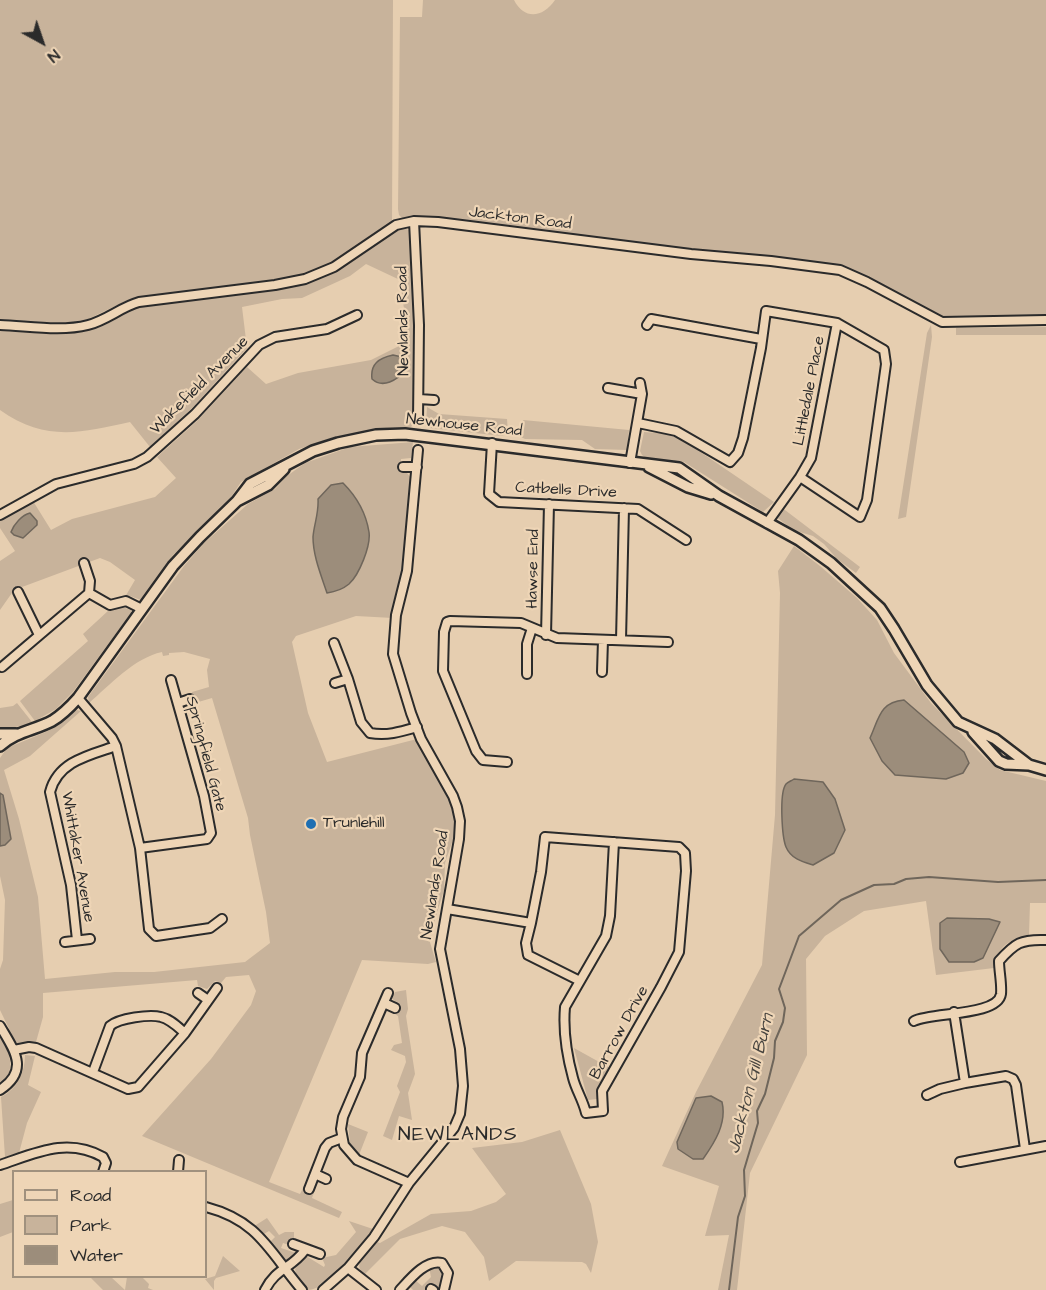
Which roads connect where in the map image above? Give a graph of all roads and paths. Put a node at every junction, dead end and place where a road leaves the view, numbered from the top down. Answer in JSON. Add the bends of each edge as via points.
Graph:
{"nodes":[{"id":1,"x":414,"y":221,"type":"junction"},
{"id":2,"x":357,"y":315,"type":"dead end"},
{"id":3,"x":1046,"y":320,"type":"edge"},
{"id":4,"x":837,"y":323,"type":"junction"},
{"id":5,"x":0,"y":325,"type":"edge"},
{"id":6,"x":647,"y":325,"type":"dead end"},
{"id":7,"x":761,"y":339,"type":"junction"},
{"id":8,"x":640,"y":383,"type":"dead end"},
{"id":9,"x":608,"y":388,"type":"dead end"},
{"id":10,"x":642,"y":394,"type":"junction"},
{"id":11,"x":419,"y":399,"type":"junction"},
{"id":12,"x":434,"y":400,"type":"dead end"},
{"id":13,"x":418,"y":420,"type":"dead end"},
{"id":14,"x":638,"y":423,"type":"junction"},
{"id":15,"x":492,"y":443,"type":"junction"},
{"id":16,"x":418,"y":450,"type":"dead end"},
{"id":17,"x":630,"y":463,"type":"junction"},
{"id":18,"x":403,"y":467,"type":"dead end"},
{"id":19,"x":417,"y":467,"type":"junction"},
{"id":20,"x":800,"y":477,"type":"junction"},
{"id":21,"x":549,"y":504,"type":"junction"},
{"id":22,"x":624,"y":508,"type":"junction"},
{"id":23,"x":0,"y":515,"type":"edge"},
{"id":24,"x":767,"y":523,"type":"junction"},
{"id":25,"x":686,"y":540,"type":"dead end"},
{"id":26,"x":84,"y":564,"type":"dead end"},
{"id":27,"x":18,"y":592,"type":"dead end"},
{"id":28,"x":89,"y":593,"type":"junction"},
{"id":29,"x":142,"y":609,"type":"junction"},
{"id":30,"x":532,"y":628,"type":"junction"},
{"id":31,"x":39,"y":635,"type":"junction"},
{"id":32,"x":546,"y":635,"type":"junction"},
{"id":33,"x":621,"y":639,"type":"junction"},
{"id":34,"x":603,"y":640,"type":"junction"},
{"id":35,"x":668,"y":642,"type":"dead end"},
{"id":36,"x":334,"y":643,"type":"dead end"},
{"id":37,"x":7,"y":650,"type":"dead end"},
{"id":38,"x":14,"y":658,"type":"junction"},
{"id":39,"x":2,"y":667,"type":"dead end"},
{"id":40,"x":602,"y":672,"type":"dead end"},
{"id":41,"x":527,"y":674,"type":"dead end"},
{"id":42,"x":348,"y":679,"type":"junction"},
{"id":43,"x":171,"y":680,"type":"dead end"},
{"id":44,"x":335,"y":683,"type":"dead end"},
{"id":45,"x":78,"y":698,"type":"junction"},
{"id":46,"x":190,"y":699,"type":"dead end"},
{"id":47,"x":178,"y":703,"type":"junction"},
{"id":48,"x":417,"y":727,"type":"junction"},
{"id":49,"x":969,"y":728,"type":"junction"},
{"id":50,"x":0,"y":734,"type":"edge"},
{"id":51,"x":19,"y":734,"type":"junction"},
{"id":52,"x":0,"y":746,"type":"edge"},
{"id":53,"x":116,"y":746,"type":"junction"},
{"id":54,"x":507,"y":762,"type":"dead end"},
{"id":55,"x":1029,"y":765,"type":"junction"},
{"id":56,"x":1046,"y":770,"type":"edge"},
{"id":57,"x":614,"y":842,"type":"junction"},
{"id":58,"x":140,"y":848,"type":"junction"},
{"id":59,"x":447,"y":909,"type":"junction"},
{"id":60,"x":222,"y":919,"type":"dead end"},
{"id":61,"x":531,"y":923,"type":"junction"},
{"id":62,"x":90,"y":939,"type":"dead end"},
{"id":63,"x":77,"y":940,"type":"junction"},
{"id":64,"x":1046,"y":940,"type":"edge"},
{"id":65,"x":65,"y":942,"type":"dead end"},
{"id":66,"x":580,"y":981,"type":"junction"},
{"id":67,"x":216,"y":988,"type":"dead end"},
{"id":68,"x":198,"y":993,"type":"dead end"},
{"id":69,"x":388,"y":993,"type":"dead end"},
{"id":70,"x":208,"y":999,"type":"junction"},
{"id":71,"x":384,"y":1003,"type":"junction"},
{"id":72,"x":395,"y":1008,"type":"dead end"},
{"id":73,"x":954,"y":1012,"type":"junction"},
{"id":74,"x":914,"y":1021,"type":"dead end"},
{"id":75,"x":0,"y":1026,"type":"edge"},
{"id":76,"x":185,"y":1033,"type":"junction"},
{"id":77,"x":14,"y":1050,"type":"junction"},
{"id":78,"x":93,"y":1072,"type":"junction"},
{"id":79,"x":965,"y":1083,"type":"junction"},
{"id":80,"x":0,"y":1090,"type":"edge"},
{"id":81,"x":927,"y":1095,"type":"dead end"},
{"id":82,"x":342,"y":1138,"type":"junction"},
{"id":83,"x":1046,"y":1146,"type":"edge"},
{"id":84,"x":1025,"y":1149,"type":"junction"},
{"id":85,"x":179,"y":1160,"type":"dead end"},
{"id":86,"x":960,"y":1162,"type":"dead end"},
{"id":87,"x":0,"y":1165,"type":"edge"},
{"id":88,"x":104,"y":1170,"type":"edge"},
{"id":89,"x":178,"y":1170,"type":"edge"},
{"id":90,"x":315,"y":1174,"type":"junction"},
{"id":91,"x":326,"y":1179,"type":"dead end"},
{"id":92,"x":409,"y":1183,"type":"junction"},
{"id":93,"x":309,"y":1189,"type":"dead end"},
{"id":94,"x":207,"y":1207,"type":"edge"},
{"id":95,"x":293,"y":1244,"type":"dead end"},
{"id":96,"x":305,"y":1250,"type":"junction"},
{"id":97,"x":320,"y":1254,"type":"dead end"},
{"id":98,"x":284,"y":1268,"type":"junction"},
{"id":99,"x":348,"y":1268,"type":"junction"},
{"id":100,"x":265,"y":1290,"type":"edge"},
{"id":101,"x":302,"y":1290,"type":"edge"},
{"id":102,"x":322,"y":1290,"type":"edge"},
{"id":103,"x":376,"y":1290,"type":"edge"},
{"id":104,"x":400,"y":1290,"type":"edge"},
{"id":105,"x":444,"y":1290,"type":"edge"}],
"edges":[{"from":1,"to":3,"type":"street","name":"Jackton Road","via":[[840,270],[942,322]]},
{"from":1,"to":5,"type":"street","name":"Jackton Road","via":[[396,225],[334,267],[298,281],[139,302],[100,321],[71,327]]},
{"from":1,"to":11,"type":"street","name":"Newlands Road"},
{"from":2,"to":23,"type":"street","name":"Wakefield Avenue","via":[[316,332],[267,339],[147,457],[134,464],[56,484]]},
{"from":4,"to":7,"type":"street","via":[[766,311]]},
{"from":4,"to":20,"type":"street","name":"Littledale Place","via":[[811,458]]},
{"from":4,"to":20,"type":"street","via":[[884,350],[886,364],[867,500],[860,517]]},
{"from":6,"to":7,"type":"street","via":[[651,319]]},
{"from":7,"to":14,"type":"street","via":[[743,438],[730,462],[676,431]]},
{"from":8,"to":10,"type":"street"},
{"from":9,"to":10,"type":"street"},
{"from":10,"to":14,"type":"street"},
{"from":11,"to":12,"type":"street"},
{"from":11,"to":13,"type":"street","name":"Newlands Road"},
{"from":14,"to":17,"type":"street"},
{"from":15,"to":17,"type":"street","name":"Newhouse Road"},
{"from":15,"to":21,"type":"street","name":"Catbells Drive","via":[[489,494],[499,502]]},
{"from":15,"to":29,"type":"street","name":"Newhouse Road","via":[[419,434],[376,435],[313,451],[250,484],[173,566]]},
{"from":16,"to":19,"type":"street","name":"Newlands Road"},
{"from":17,"to":24,"type":"street","name":"Newhouse Road","via":[[679,468]]},
{"from":18,"to":19,"type":"street"},
{"from":19,"to":48,"type":"street","name":"Newlands Road","via":[[407,571],[396,615],[393,654]]},
{"from":20,"to":24,"type":"street","name":"Littledale Place"},
{"from":21,"to":22,"type":"street","name":"Catbells Drive"},
{"from":21,"to":32,"type":"street","name":"Hawse End"},
{"from":22,"to":25,"type":"street","name":"Catbells Drive","via":[[638,509]]},
{"from":22,"to":33,"type":"street"},
{"from":24,"to":49,"type":"street","name":"Newhouse Road","via":[[814,550],[879,608],[927,686],[958,722]]},
{"from":26,"to":28,"type":"street","via":[[90,581]]},
{"from":27,"to":31,"type":"street"},
{"from":28,"to":29,"type":"street","via":[[110,605],[126,601]]},
{"from":28,"to":31,"type":"street"},
{"from":29,"to":45,"type":"street","name":"Newhouse Road"},
{"from":30,"to":32,"type":"street"},
{"from":30,"to":41,"type":"street"},
{"from":30,"to":54,"type":"street","via":[[521,623],[450,621],[444,632],[443,671],[476,751],[483,759]]},
{"from":31,"to":38,"type":"street"},
{"from":32,"to":34,"type":"street"},
{"from":33,"to":34,"type":"street"},
{"from":33,"to":35,"type":"street"},
{"from":34,"to":40,"type":"street"},
{"from":36,"to":42,"type":"street"},
{"from":37,"to":38,"type":"street"},
{"from":38,"to":39,"type":"street"},
{"from":42,"to":44,"type":"street"},
{"from":42,"to":48,"type":"street","via":[[362,722],[370,733],[398,733]]},
{"from":43,"to":47,"type":"street","name":"Springfield Gate"},
{"from":45,"to":51,"type":"street","name":"Newhouse Road","via":[[54,720]]},
{"from":45,"to":53,"type":"street"},
{"from":46,"to":47,"type":"street"},
{"from":47,"to":58,"type":"street","name":"Springfield Gate","via":[[211,835],[207,839]]},
{"from":48,"to":59,"type":"street","name":"Newlands Road","via":[[453,796],[460,821]]},
{"from":49,"to":55,"type":"street","name":"Newhouse Road","via":[[995,739]]},
{"from":49,"to":55,"type":"street","name":"Newhouse Road","via":[[999,761]]},
{"from":50,"to":51,"type":"street","name":"Newhouse Road"},
{"from":51,"to":52,"type":"street","name":"Newhouse Road"},
{"from":53,"to":58,"type":"street"},
{"from":53,"to":63,"type":"street","name":"Whittaker Avenue","via":[[66,766],[55,777],[50,790],[71,885]]},
{"from":55,"to":56,"type":"street","name":"Newhouse Road"},
{"from":57,"to":61,"type":"street","name":"Barrow Drive","via":[[545,837]]},
{"from":57,"to":66,"type":"street","name":"Barrow Drive","via":[[606,936]]},
{"from":57,"to":66,"type":"street","name":"Barrow Drive","via":[[679,846],[687,858],[679,952],[602,1091],[603,1111],[586,1113],[573,1078],[564,1019],[565,1007]]},
{"from":58,"to":60,"type":"street","via":[[151,933],[162,936],[205,929]]},
{"from":59,"to":61,"type":"street"},
{"from":59,"to":92,"type":"street","name":"Newlands Road","via":[[440,949],[460,1049],[462,1103],[454,1128]]},
{"from":61,"to":66,"type":"street","via":[[526,943],[528,955]]},
{"from":62,"to":63,"type":"street"},
{"from":63,"to":65,"type":"street"},
{"from":64,"to":73,"type":"street","via":[[1013,945],[999,961],[1001,995],[993,1005]]},
{"from":67,"to":70,"type":"street"},
{"from":68,"to":70,"type":"street"},
{"from":69,"to":71,"type":"street"},
{"from":70,"to":76,"type":"street"},
{"from":71,"to":72,"type":"street"},
{"from":71,"to":82,"type":"street","via":[[362,1053],[362,1073],[343,1117]]},
{"from":73,"to":74,"type":"street"},
{"from":73,"to":79,"type":"street"},
{"from":75,"to":77,"type":"street"},
{"from":76,"to":78,"type":"street","via":[[134,1089]]},
{"from":76,"to":78,"type":"street","via":[[163,1017],[115,1021]]},
{"from":77,"to":78,"type":"street","via":[[36,1048]]},
{"from":77,"to":80,"type":"street","via":[[16,1072]]},
{"from":79,"to":81,"type":"street"},
{"from":79,"to":84,"type":"street","via":[[1006,1076],[1013,1079]]},
{"from":82,"to":90,"type":"street","via":[[329,1143]]},
{"from":82,"to":92,"type":"street","via":[[357,1160]]},
{"from":83,"to":84,"type":"street"},
{"from":84,"to":86,"type":"street"},
{"from":85,"to":89,"type":"street"},
{"from":87,"to":88,"type":"street","via":[[75,1146],[103,1157]]},
{"from":90,"to":91,"type":"street"},
{"from":90,"to":93,"type":"street"},
{"from":92,"to":99,"type":"street","name":"Newlands Road","via":[[374,1237]]},
{"from":94,"to":98,"type":"street","via":[[252,1228]]},
{"from":95,"to":96,"type":"street"},
{"from":96,"to":97,"type":"street"},
{"from":96,"to":98,"type":"street","via":[[297,1262]]},
{"from":98,"to":100,"type":"street"},
{"from":98,"to":101,"type":"street"},
{"from":99,"to":102,"type":"street","name":"Newlands Road"},
{"from":99,"to":103,"type":"street"},
{"from":104,"to":105,"type":"street","via":[[436,1261],[448,1273]]}]}
